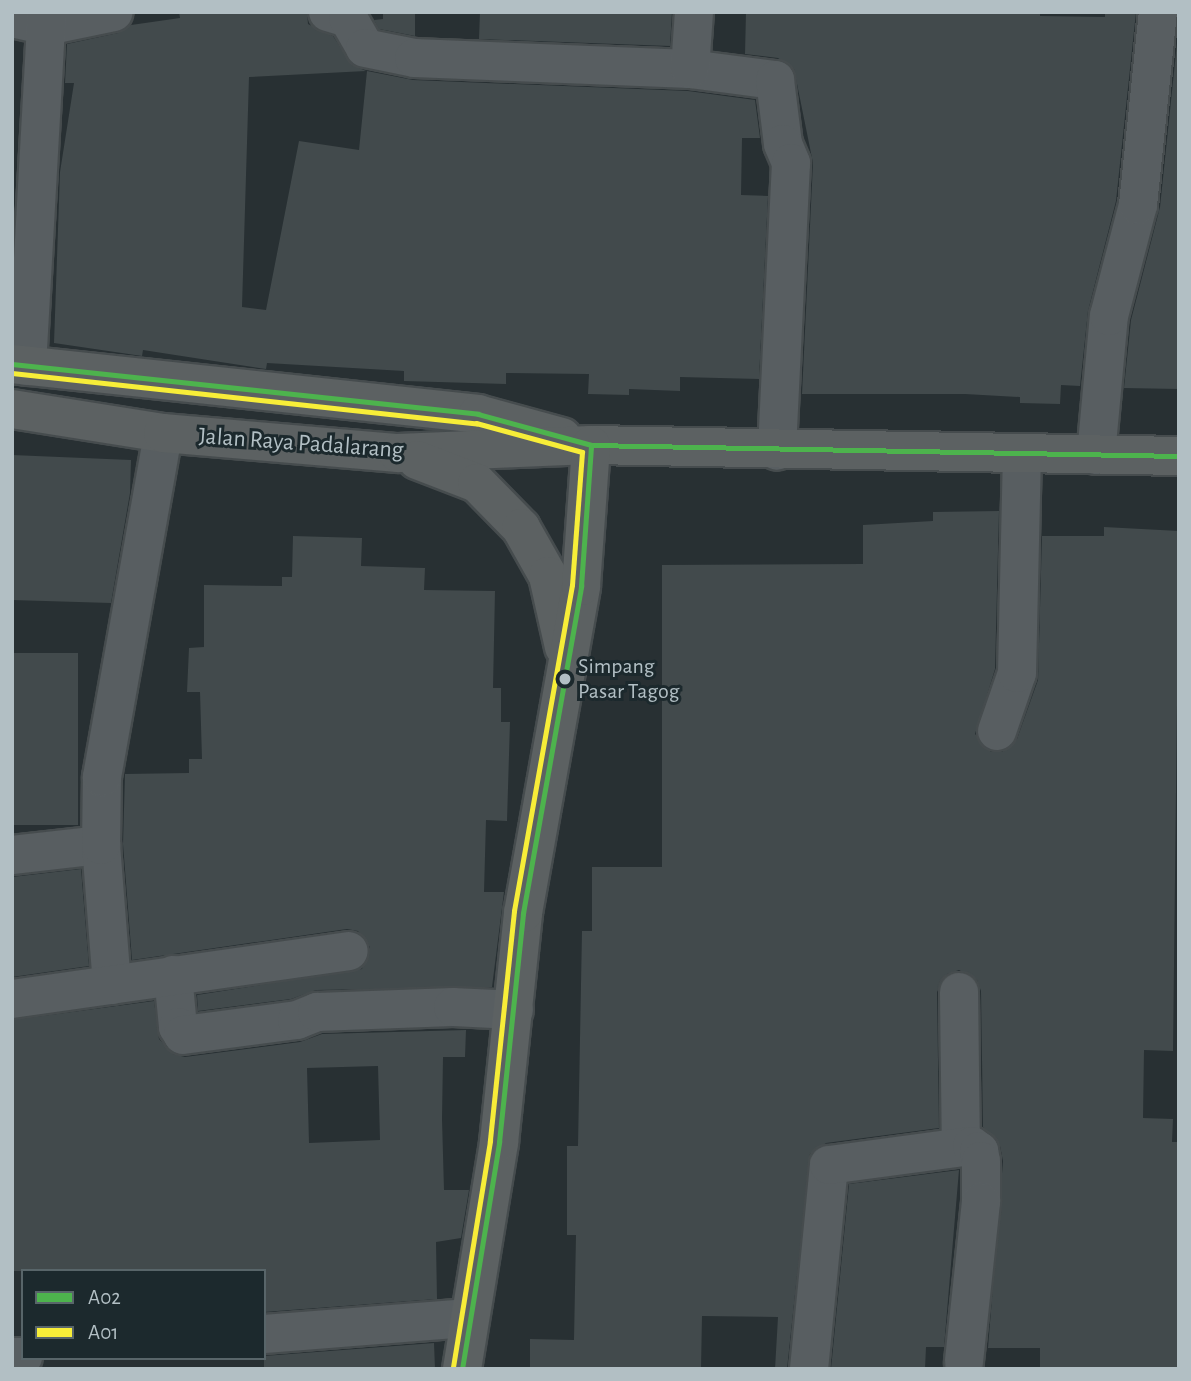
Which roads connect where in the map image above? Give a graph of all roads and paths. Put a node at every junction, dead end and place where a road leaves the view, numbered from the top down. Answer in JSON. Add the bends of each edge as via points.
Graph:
{"nodes":[{"id":1,"x":114,"y":12,"type":"edge"},
{"id":2,"x":328,"y":12,"type":"edge"},
{"id":3,"x":694,"y":12,"type":"edge"},
{"id":4,"x":1158,"y":12,"type":"edge"},
{"id":5,"x":36,"y":19,"type":"edge"},
{"id":6,"x":691,"y":69,"type":"junction"},
{"id":7,"x":20,"y":365,"type":"edge"},
{"id":8,"x":12,"y":409,"type":"edge"},
{"id":9,"x":163,"y":433,"type":"junction"},
{"id":10,"x":591,"y":445,"type":"junction"},
{"id":11,"x":777,"y":451,"type":"junction"},
{"id":12,"x":398,"y":453,"type":"junction"},
{"id":13,"x":1022,"y":454,"type":"junction"},
{"id":14,"x":1097,"y":455,"type":"junction"},
{"id":15,"x":1179,"y":456,"type":"edge"},
{"id":16,"x":569,"y":666,"type":"junction"},
{"id":17,"x":997,"y":731,"type":"dead end"},
{"id":18,"x":102,"y":845,"type":"junction"},
{"id":19,"x":12,"y":855,"type":"edge"},
{"id":20,"x":349,"y":951,"type":"dead end"},
{"id":21,"x":173,"y":975,"type":"junction"},
{"id":22,"x":112,"y":985,"type":"junction"},
{"id":23,"x":959,"y":992,"type":"dead end"},
{"id":24,"x":12,"y":999,"type":"edge"},
{"id":25,"x":514,"y":1010,"type":"junction"},
{"id":26,"x":961,"y":1146,"type":"junction"},
{"id":27,"x":469,"y":1318,"type":"junction"},
{"id":28,"x":266,"y":1334,"type":"edge"},
{"id":29,"x":964,"y":1366,"type":"edge"},
{"id":30,"x":462,"y":1369,"type":"edge"},
{"id":31,"x":809,"y":1369,"type":"edge"}],
"edges":[{"from":1,"to":5,"type":"street"},
{"from":2,"to":6,"type":"street","via":[[348,19],[365,48],[414,58]]},
{"from":3,"to":6,"type":"street"},
{"from":4,"to":14,"type":"street","via":[[1138,205],[1109,316]]},
{"from":5,"to":7,"type":"street"},
{"from":6,"to":11,"type":"street","via":[[775,80],[783,144],[790,163]]},
{"from":7,"to":10,"type":"highway","name":"Jalan Raya Padalarang","via":[[478,414]]},
{"from":8,"to":9,"type":"highway","name":"Jalan Raya Padalarang"},
{"from":9,"to":12,"type":"highway","name":"Jalan Raya Padalarang"},
{"from":9,"to":18,"type":"street","via":[[102,777]]},
{"from":10,"to":11,"type":"highway","name":"Jalan Raya Padalarang"},
{"from":10,"to":12,"type":"highway","name":"Jalan Raya Padalarang"},
{"from":10,"to":16,"type":"highway","via":[[586,537]]},
{"from":11,"to":13,"type":"highway","name":"Jalan Raya Padalarang"},
{"from":12,"to":16,"type":"highway","via":[[477,483],[521,528],[548,576]]},
{"from":13,"to":14,"type":"highway","name":"Jalan Raya Padalarang"},
{"from":13,"to":17,"type":"street","via":[[1017,673]]},
{"from":14,"to":15,"type":"highway","name":"Jalan Raya Padalarang"},
{"from":16,"to":25,"type":"highway","via":[[523,913]]},
{"from":18,"to":19,"type":"street"},
{"from":18,"to":22,"type":"street"},
{"from":20,"to":21,"type":"street"},
{"from":21,"to":22,"type":"street"},
{"from":21,"to":25,"type":"street","via":[[178,1027],[183,1035],[297,1020],[317,1012],[453,1007]]},
{"from":22,"to":24,"type":"street"},
{"from":23,"to":26,"type":"street"},
{"from":25,"to":27,"type":"highway","via":[[499,1142]]},
{"from":26,"to":29,"type":"street","via":[[979,1151],[981,1161]]},
{"from":26,"to":31,"type":"street","via":[[829,1165]]},
{"from":27,"to":28,"type":"street"},
{"from":27,"to":30,"type":"highway"}]}
